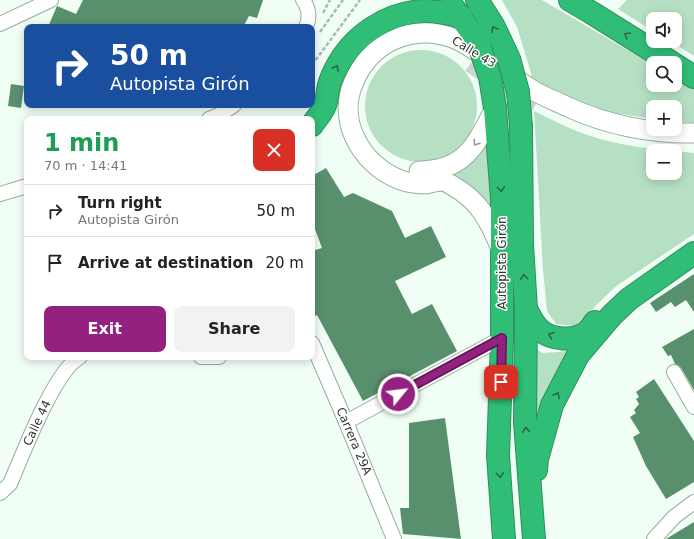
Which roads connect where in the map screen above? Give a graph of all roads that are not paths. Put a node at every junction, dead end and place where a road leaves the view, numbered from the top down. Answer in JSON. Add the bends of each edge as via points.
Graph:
{"nodes":[{"id":1,"x":51,"y":0,"type":"edge"},
{"id":2,"x":303,"y":0,"type":"edge"},
{"id":3,"x":446,"y":0,"type":"edge"},
{"id":4,"x":477,"y":0,"type":"edge"},
{"id":5,"x":570,"y":0,"type":"edge"},
{"id":6,"x":461,"y":16,"type":"junction"},
{"id":7,"x":0,"y":24,"type":"edge"},
{"id":8,"x":307,"y":24,"type":"edge"},
{"id":9,"x":476,"y":56,"type":"junction"},
{"id":10,"x":661,"y":56,"type":"edge"},
{"id":11,"x":682,"y":69,"type":"edge"},
{"id":12,"x":694,"y":77,"type":"edge"},
{"id":13,"x":537,"y":106,"type":"tunnel mouth"},
{"id":14,"x":230,"y":108,"type":"edge"},
{"id":15,"x":495,"y":108,"type":"junction"},
{"id":16,"x":216,"y":116,"type":"edge"},
{"id":17,"x":315,"y":121,"type":"edge"},
{"id":18,"x":694,"y":133,"type":"edge"},
{"id":19,"x":694,"y":141,"type":"edge"},
{"id":20,"x":24,"y":187,"type":"edge"},
{"id":21,"x":0,"y":194,"type":"edge"},
{"id":22,"x":694,"y":241,"type":"edge"},
{"id":23,"x":502,"y":252,"type":"junction"},
{"id":24,"x":694,"y":253,"type":"edge"},
{"id":25,"x":526,"y":309,"type":"junction"},
{"id":26,"x":502,"y":338,"type":"junction"},
{"id":27,"x":315,"y":350,"type":"edge"},
{"id":28,"x":74,"y":360,"type":"edge"},
{"id":29,"x":674,"y":372,"type":"dead end"},
{"id":30,"x":694,"y":407,"type":"edge"},
{"id":31,"x":346,"y":422,"type":"junction"},
{"id":32,"x":0,"y":493,"type":"edge"},
{"id":33,"x":694,"y":502,"type":"edge"},
{"id":34,"x":532,"y":515,"type":"junction"},
{"id":35,"x":394,"y":539,"type":"edge"},
{"id":36,"x":504,"y":539,"type":"edge"},
{"id":37,"x":534,"y":539,"type":"edge"},
{"id":38,"x":654,"y":539,"type":"edge"}],
"edges":[{"from":1,"to":7,"type":"street"},
{"from":2,"to":8,"type":"street","via":[[308,12]]},
{"from":3,"to":6,"type":"highway","name":"Autopista Girón"},
{"from":25,"to":4,"type":"highway","name":"Autopista Girón","one_way":true,"bridge":true,"via":[[518,92],[509,59],[494,27]]},
{"from":10,"to":5,"type":"highway","one_way":true},
{"from":6,"to":9,"type":"highway","name":"Autopista Girón","via":[[473,34]]},
{"from":17,"to":6,"type":"highway","one_way":true,"via":[[325,106],[328,87],[335,70],[357,40],[372,28],[406,13],[431,11]]},
{"from":9,"to":15,"type":"highway","name":"Autopista Girón","bridge":true,"via":[[490,77]]},
{"from":15,"to":9,"type":"street","name":"Calle 43","one_way":true,"via":[[475,146],[459,161],[440,169],[420,171],[399,167],[381,156],[368,140],[360,120],[360,100],[365,80],[377,62],[394,50],[414,43],[435,43]]},
{"from":11,"to":12,"type":"highway"},
{"from":13,"to":19,"type":"street","via":[[569,119],[634,136]]},
{"from":14,"to":16,"type":"street"},
{"from":15,"to":23,"type":"highway","name":"Autopista Girón","one_way":true,"via":[[502,200]]},
{"from":18,"to":23,"type":"street","name":"Calle 43","via":[[643,129],[606,121],[570,108],[536,92],[454,38],[436,33],[418,33],[401,36],[385,44],[371,55],[352,85],[349,103],[354,138],[363,153],[390,176],[407,182],[425,184],[443,181],[464,193],[488,219]]},
{"from":20,"to":21,"type":"street"},
{"from":22,"to":25,"type":"highway","one_way":true,"via":[[648,272],[610,305],[586,332],[575,338],[562,339],[539,330]]},
{"from":23,"to":26,"type":"highway","name":"Autopista Girón"},
{"from":34,"to":24,"type":"highway","one_way":true,"via":[[537,459],[544,432],[552,405],[578,355],[607,320],[629,299]]},
{"from":34,"to":25,"type":"highway","name":"Autopista Girón","one_way":true,"via":[[525,423]]},
{"from":26,"to":31,"type":"street"},
{"from":26,"to":36,"type":"highway","name":"Autopista Girón","one_way":true,"via":[[498,456]]},
{"from":27,"to":31,"type":"street","name":"Carrera 29A"},
{"from":28,"to":32,"type":"street","name":"Calle 44","via":[[63,373],[43,409],[10,484]]},
{"from":29,"to":30,"type":"street"},
{"from":31,"to":35,"type":"street","name":"Carrera 29A"},
{"from":33,"to":38,"type":"street","via":[[674,517]]},
{"from":34,"to":37,"type":"highway","name":"Autopista Girón"}]}
